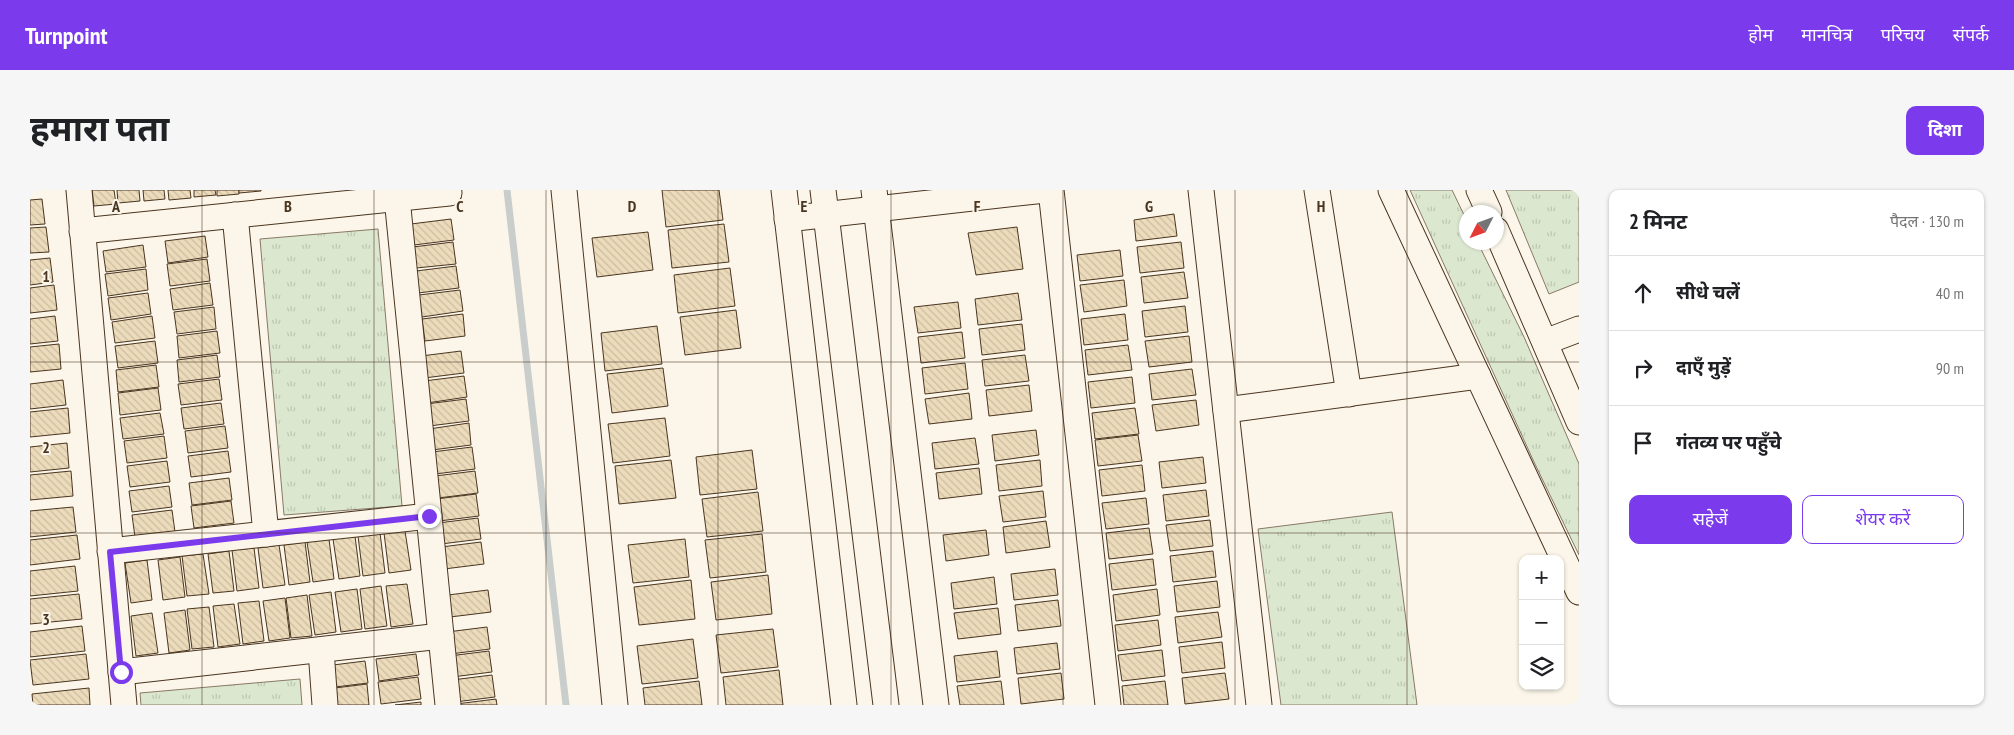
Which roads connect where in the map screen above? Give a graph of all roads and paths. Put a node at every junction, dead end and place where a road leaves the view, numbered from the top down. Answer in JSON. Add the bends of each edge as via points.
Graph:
{"nodes":[{"id":1,"x":79,"y":190,"type":"edge"},
{"id":2,"x":564,"y":190,"type":"edge"},
{"id":3,"x":784,"y":190,"type":"edge"},
{"id":4,"x":1044,"y":190,"type":"edge"},
{"id":5,"x":1051,"y":190,"type":"edge"},
{"id":6,"x":1201,"y":190,"type":"edge"},
{"id":7,"x":1317,"y":190,"type":"edge"},
{"id":8,"x":1390,"y":190,"type":"edge"},
{"id":9,"x":1479,"y":190,"type":"edge"},
{"id":10,"x":449,"y":193,"type":"dead end"},
{"id":11,"x":397,"y":198,"type":"junction"},
{"id":12,"x":875,"y":199,"type":"edge"},
{"id":13,"x":825,"y":202,"type":"edge"},
{"id":14,"x":1486,"y":205,"type":"edge"},
{"id":15,"x":235,"y":215,"type":"junction"},
{"id":16,"x":787,"y":219,"type":"junction"},
{"id":17,"x":82,"y":231,"type":"junction"},
{"id":18,"x":1504,"y":248,"type":"edge"},
{"id":19,"x":1579,"y":328,"type":"edge"},
{"id":20,"x":1545,"y":342,"type":"junction"},
{"id":21,"x":1478,"y":376,"type":"junction"},
{"id":22,"x":1349,"y":394,"type":"junction"},
{"id":23,"x":1226,"y":410,"type":"junction"},
{"id":24,"x":1578,"y":417,"type":"edge"},
{"id":25,"x":429,"y":516,"type":"junction"},
{"id":26,"x":266,"y":534,"type":"junction"},
{"id":27,"x":110,"y":552,"type":"junction"},
{"id":28,"x":1579,"y":592,"type":"edge"},
{"id":29,"x":441,"y":636,"type":"junction"},
{"id":30,"x":321,"y":650,"type":"junction"},
{"id":31,"x":121,"y":672,"type":"junction"},
{"id":32,"x":124,"y":705,"type":"edge"},
{"id":33,"x":325,"y":705,"type":"edge"},
{"id":34,"x":448,"y":705,"type":"edge"},
{"id":35,"x":615,"y":705,"type":"edge"},
{"id":36,"x":844,"y":705,"type":"edge"},
{"id":37,"x":886,"y":705,"type":"edge"},
{"id":38,"x":936,"y":705,"type":"edge"},
{"id":39,"x":1108,"y":705,"type":"edge"},
{"id":40,"x":1259,"y":705,"type":"edge"}],
"edges":[{"from":1,"to":17,"type":"street"},
{"from":2,"to":35,"type":"street"},
{"from":3,"to":16,"type":"street"},
{"from":4,"to":12,"type":"street"},
{"from":5,"to":39,"type":"street"},
{"from":6,"to":23,"type":"street"},
{"from":7,"to":22,"type":"street"},
{"from":8,"to":21,"type":"street"},
{"from":9,"to":14,"type":"street"},
{"from":10,"to":11,"type":"street"},
{"from":11,"to":15,"type":"street"},
{"from":11,"to":25,"type":"street"},
{"from":12,"to":13,"type":"street"},
{"from":12,"to":38,"type":"street"},
{"from":13,"to":16,"type":"street"},
{"from":13,"to":37,"type":"street"},
{"from":15,"to":17,"type":"street"},
{"from":15,"to":26,"type":"street"},
{"from":16,"to":36,"type":"street"},
{"from":17,"to":27,"type":"street"},
{"from":18,"to":20,"type":"street"},
{"from":19,"to":20,"type":"street"},
{"from":20,"to":24,"type":"street"},
{"from":21,"to":22,"type":"street"},
{"from":21,"to":28,"type":"street"},
{"from":22,"to":23,"type":"street"},
{"from":23,"to":40,"type":"street"},
{"from":25,"to":26,"type":"street"},
{"from":25,"to":29,"type":"street"},
{"from":26,"to":27,"type":"street"},
{"from":27,"to":31,"type":"street"},
{"from":29,"to":30,"type":"street"},
{"from":29,"to":34,"type":"street"},
{"from":30,"to":31,"type":"street"},
{"from":30,"to":33,"type":"street"},
{"from":31,"to":32,"type":"street"}]}
